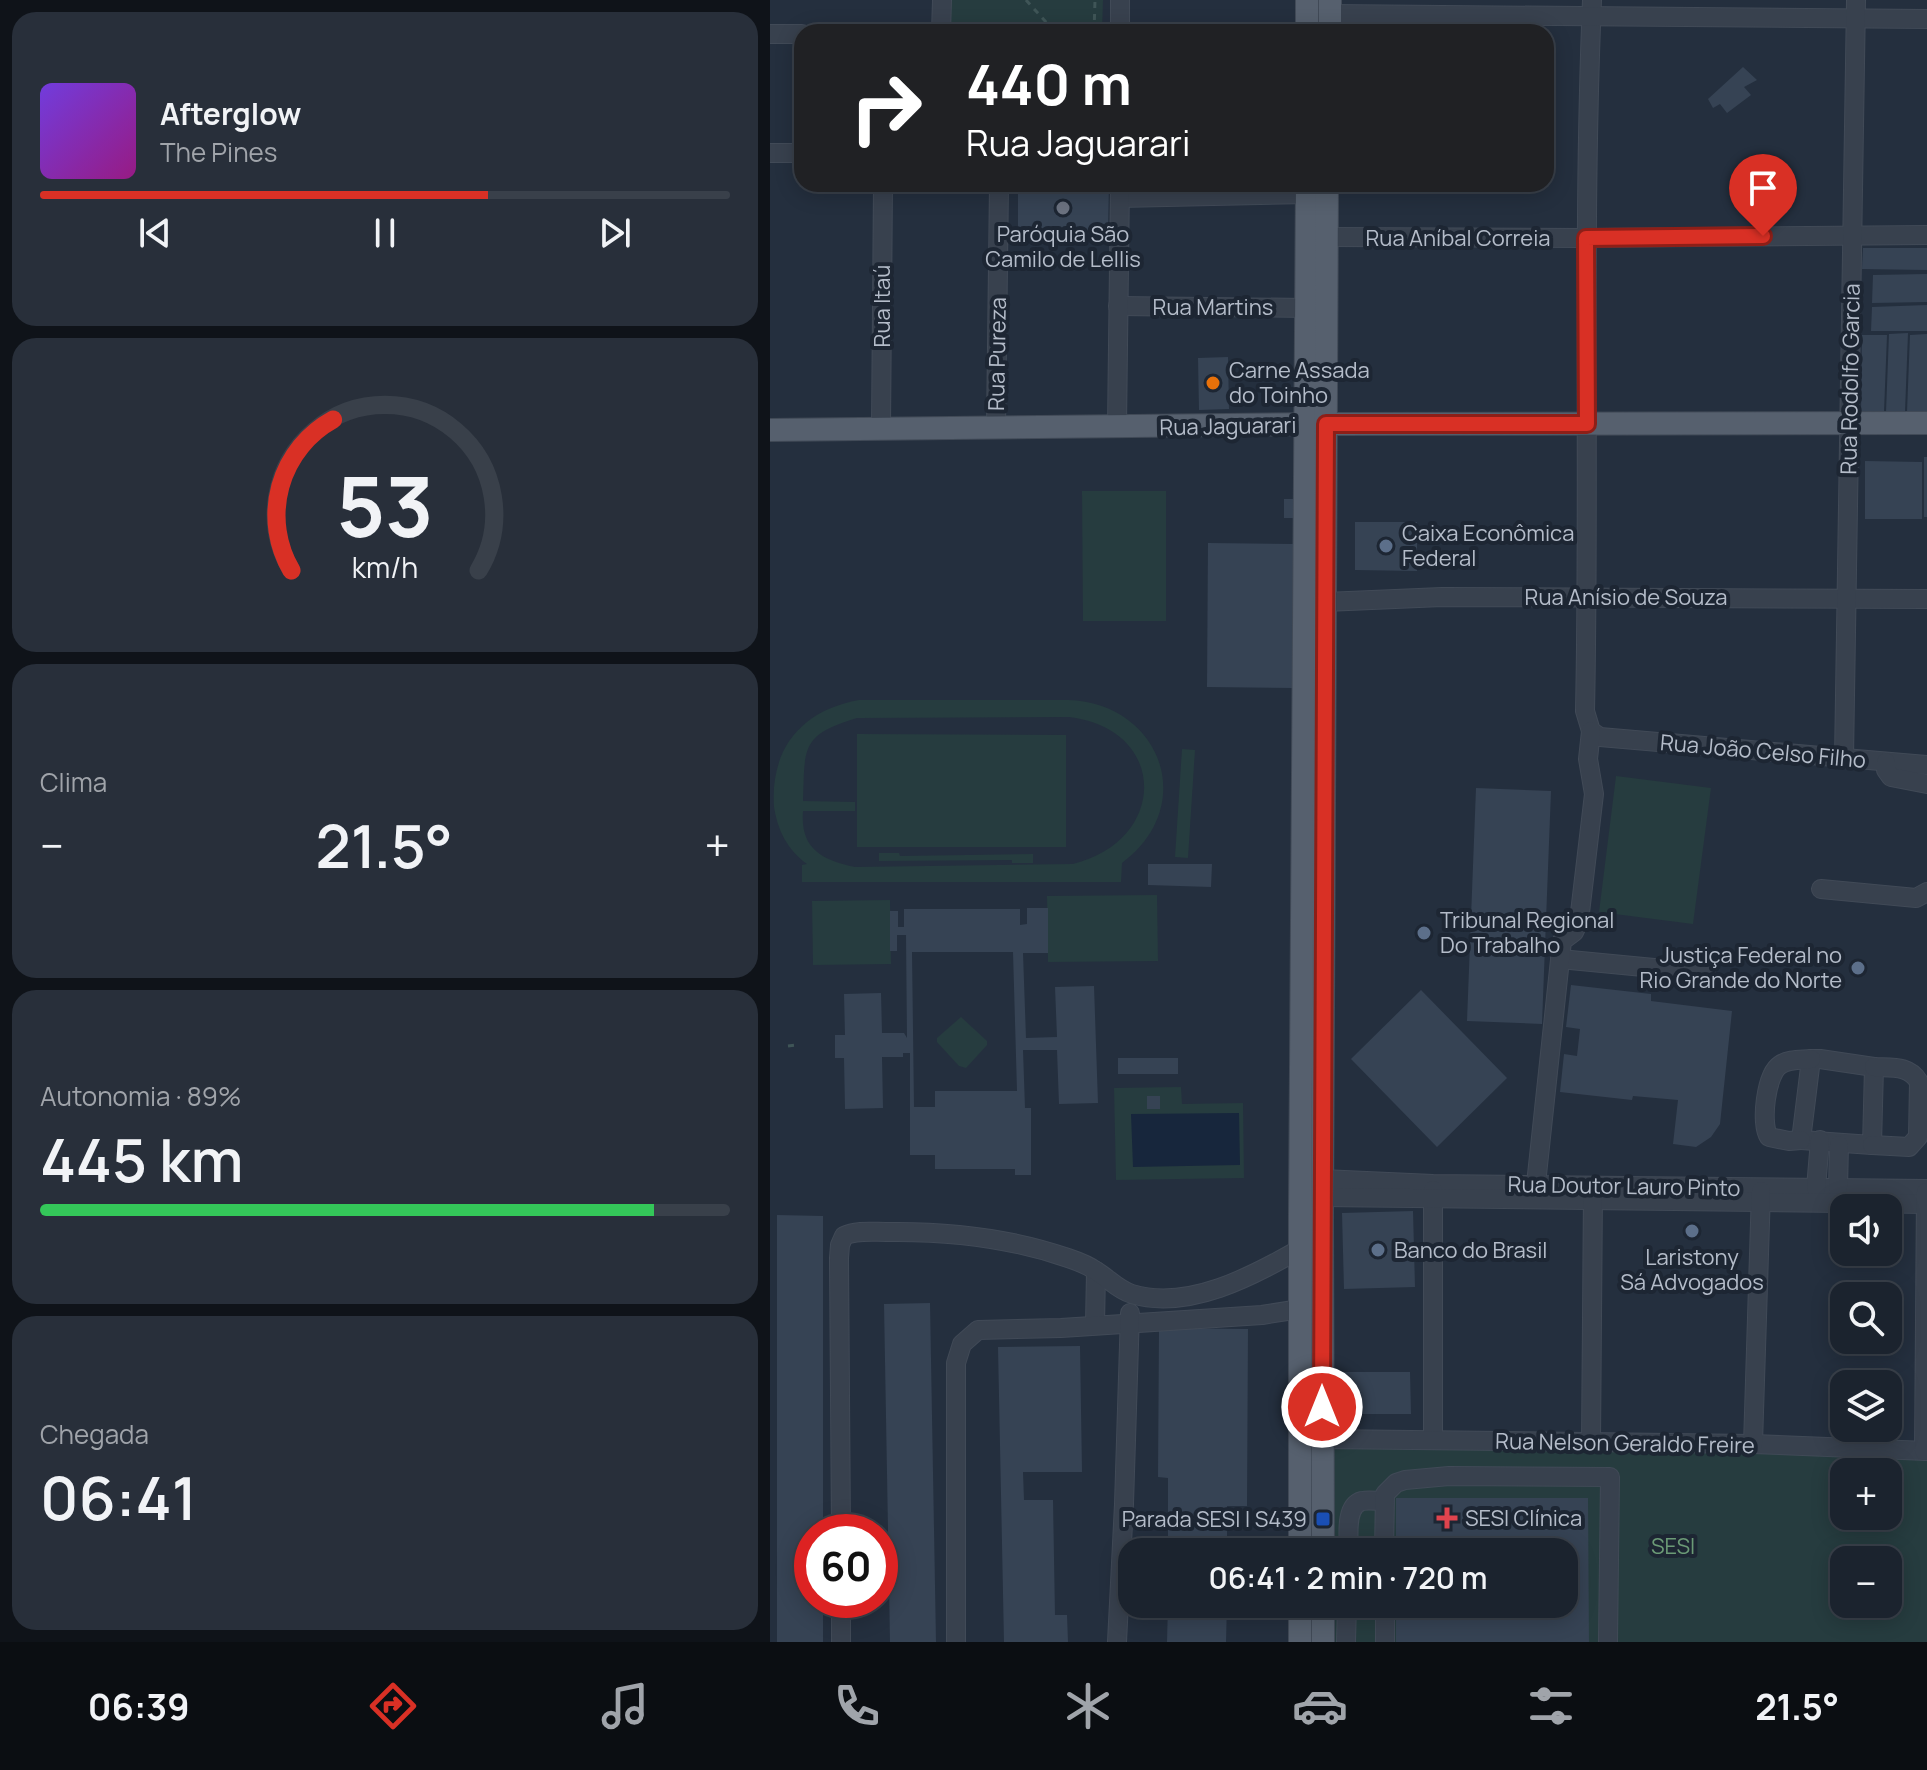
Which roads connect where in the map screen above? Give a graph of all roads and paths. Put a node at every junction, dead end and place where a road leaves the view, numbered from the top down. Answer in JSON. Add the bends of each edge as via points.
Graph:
{"nodes":[{"id":1,"x":942,"y":0,"type":"edge"},
{"id":2,"x":1026,"y":0,"type":"edge"},
{"id":3,"x":1095,"y":0,"type":"edge"},
{"id":4,"x":1120,"y":0,"type":"edge"},
{"id":5,"x":1307,"y":0,"type":"edge"},
{"id":6,"x":1592,"y":8,"type":"edge"},
{"id":7,"x":1856,"y":9,"type":"edge"},
{"id":8,"x":1330,"y":15,"type":"edge"},
{"id":9,"x":1927,"y":19,"type":"edge"},
{"id":10,"x":941,"y":24,"type":"edge"},
{"id":11,"x":1048,"y":24,"type":"edge"},
{"id":12,"x":1094,"y":24,"type":"edge"},
{"id":13,"x":1120,"y":24,"type":"edge"},
{"id":14,"x":1307,"y":24,"type":"edge"},
{"id":15,"x":770,"y":34,"type":"edge"},
{"id":16,"x":794,"y":34,"type":"edge"},
{"id":17,"x":770,"y":153,"type":"edge"},
{"id":18,"x":794,"y":153,"type":"edge"},
{"id":19,"x":883,"y":192,"type":"edge"},
{"id":20,"x":999,"y":192,"type":"edge"},
{"id":21,"x":1120,"y":192,"type":"edge"},
{"id":22,"x":1314,"y":192,"type":"edge"},
{"id":23,"x":1315,"y":192,"type":"edge"},
{"id":24,"x":1852,"y":234,"type":"junction"},
{"id":25,"x":1927,"y":235,"type":"edge"},
{"id":26,"x":1326,"y":237,"type":"junction"},
{"id":27,"x":1586,"y":238,"type":"junction"},
{"id":28,"x":1118,"y":306,"type":"junction"},
{"id":29,"x":1307,"y":308,"type":"junction"},
{"id":30,"x":1849,"y":423,"type":"junction"},
{"id":31,"x":1927,"y":423,"type":"edge"},
{"id":32,"x":1316,"y":424,"type":"junction"},
{"id":33,"x":1587,"y":424,"type":"junction"},
{"id":34,"x":1117,"y":427,"type":"junction"},
{"id":35,"x":996,"y":428,"type":"junction"},
{"id":36,"x":881,"y":429,"type":"junction"},
{"id":37,"x":770,"y":430,"type":"edge"},
{"id":38,"x":1587,"y":597,"type":"junction"},
{"id":39,"x":1846,"y":598,"type":"junction"},
{"id":40,"x":1927,"y":599,"type":"edge"},
{"id":41,"x":1325,"y":602,"type":"junction"},
{"id":42,"x":1596,"y":734,"type":"junction"},
{"id":43,"x":1844,"y":759,"type":"junction"},
{"id":44,"x":1886,"y":762,"type":"junction"},
{"id":45,"x":1927,"y":765,"type":"edge"},
{"id":46,"x":1927,"y":784,"type":"edge"},
{"id":47,"x":1303,"y":880,"type":"junction"},
{"id":48,"x":1821,"y":889,"type":"dead end"},
{"id":49,"x":1927,"y":892,"type":"edge"},
{"id":50,"x":1324,"y":911,"type":"junction"},
{"id":51,"x":1560,"y":959,"type":"junction"},
{"id":52,"x":1706,"y":973,"type":"dead end"},
{"id":53,"x":797,"y":1045,"type":"dead end"},
{"id":54,"x":788,"y":1046,"type":"dead end"},
{"id":55,"x":1811,"y":1059,"type":"junction"},
{"id":56,"x":1874,"y":1067,"type":"junction"},
{"id":57,"x":1323,"y":1073,"type":"junction"},
{"id":58,"x":1301,"y":1105,"type":"junction"},
{"id":59,"x":1811,"y":1140,"type":"junction"},
{"id":60,"x":1839,"y":1145,"type":"junction"},
{"id":61,"x":1872,"y":1145,"type":"junction"},
{"id":62,"x":1536,"y":1184,"type":"junction"},
{"id":63,"x":1322,"y":1188,"type":"junction"},
{"id":64,"x":1816,"y":1188,"type":"junction"},
{"id":65,"x":1838,"y":1188,"type":"junction"},
{"id":66,"x":1433,"y":1192,"type":"junction"},
{"id":67,"x":1593,"y":1193,"type":"junction"},
{"id":68,"x":1760,"y":1195,"type":"junction"},
{"id":69,"x":1926,"y":1197,"type":"edge"},
{"id":70,"x":1300,"y":1249,"type":"junction"},
{"id":71,"x":1096,"y":1271,"type":"junction"},
{"id":72,"x":1132,"y":1294,"type":"junction"},
{"id":73,"x":1300,"y":1309,"type":"junction"},
{"id":74,"x":1129,"y":1322,"type":"junction"},
{"id":75,"x":1095,"y":1325,"type":"junction"},
{"id":76,"x":1322,"y":1439,"type":"junction"},
{"id":77,"x":1433,"y":1440,"type":"junction"},
{"id":78,"x":1600,"y":1444,"type":"junction"},
{"id":79,"x":1753,"y":1444,"type":"junction"},
{"id":80,"x":1925,"y":1451,"type":"edge"},
{"id":81,"x":1610,"y":1477,"type":"junction"},
{"id":82,"x":1383,"y":1501,"type":"junction"},
{"id":83,"x":841,"y":1514,"type":"edge"},
{"id":84,"x":1300,"y":1538,"type":"edge"},
{"id":85,"x":1323,"y":1538,"type":"edge"},
{"id":86,"x":1349,"y":1538,"type":"edge"},
{"id":87,"x":1384,"y":1538,"type":"edge"},
{"id":88,"x":841,"y":1618,"type":"edge"},
{"id":89,"x":1300,"y":1618,"type":"edge"},
{"id":90,"x":1323,"y":1618,"type":"edge"},
{"id":91,"x":1347,"y":1618,"type":"edge"},
{"id":92,"x":1385,"y":1618,"type":"edge"},
{"id":93,"x":841,"y":1642,"type":"edge"},
{"id":94,"x":956,"y":1642,"type":"edge"},
{"id":95,"x":1117,"y":1642,"type":"edge"},
{"id":96,"x":1300,"y":1642,"type":"edge"},
{"id":97,"x":1323,"y":1642,"type":"edge"},
{"id":98,"x":1346,"y":1642,"type":"edge"},
{"id":99,"x":1385,"y":1642,"type":"edge"},
{"id":100,"x":1608,"y":1642,"type":"edge"}],
"edges":[{"from":1,"to":10,"type":"street"},
{"from":2,"to":11,"type":"path"},
{"from":3,"to":12,"type":"path"},
{"from":4,"to":13,"type":"street"},
{"from":5,"to":14,"type":"main road"},
{"from":6,"to":7,"type":"street"},
{"from":6,"to":8,"type":"street"},
{"from":6,"to":27,"type":"street"},
{"from":7,"to":9,"type":"street"},
{"from":7,"to":24,"type":"street","name":"Rua Rodolfo Garcia"},
{"from":15,"to":16,"type":"street"},
{"from":17,"to":18,"type":"street"},
{"from":19,"to":36,"type":"street","name":"Rua Itaú"},
{"from":20,"to":35,"type":"street","name":"Rua Pureza"},
{"from":21,"to":28,"type":"street"},
{"from":22,"to":29,"type":"main road"},
{"from":23,"to":26,"type":"main road"},
{"from":24,"to":25,"type":"street","name":"Rua Aníbal Correia"},
{"from":24,"to":27,"type":"street","name":"Rua Aníbal Correia"},
{"from":24,"to":30,"type":"street","name":"Rua Rodolfo Garcia"},
{"from":26,"to":27,"type":"street","name":"Rua Aníbal Correia"},
{"from":26,"to":32,"type":"main road"},
{"from":27,"to":33,"type":"street"},
{"from":28,"to":29,"type":"street","name":"Rua Martins"},
{"from":28,"to":34,"type":"street"},
{"from":29,"to":32,"type":"main road"},
{"from":30,"to":31,"type":"main road","name":"Rua Jaguarari"},
{"from":30,"to":33,"type":"main road","name":"Rua Jaguarari"},
{"from":30,"to":39,"type":"street","name":"Rua Rodolfo Garcia"},
{"from":32,"to":33,"type":"main road","name":"Rua Jaguarari"},
{"from":32,"to":34,"type":"main road","name":"Rua Jaguarari"},
{"from":32,"to":41,"type":"main road"},
{"from":32,"to":47,"type":"main road"},
{"from":33,"to":38,"type":"street"},
{"from":34,"to":35,"type":"main road","name":"Rua Jaguarari"},
{"from":35,"to":36,"type":"main road","name":"Rua Jaguarari"},
{"from":36,"to":37,"type":"main road","name":"Rua Jaguarari"},
{"from":38,"to":39,"type":"street","name":"Rua Anísio de Souza"},
{"from":38,"to":41,"type":"street","name":"Rua Anísio de Souza"},
{"from":38,"to":42,"type":"street","via":[[1585,711]]},
{"from":39,"to":40,"type":"street","name":"Rua Anísio de Souza"},
{"from":39,"to":43,"type":"street","name":"Rua Rodolfo Garcia"},
{"from":41,"to":50,"type":"main road"},
{"from":42,"to":43,"type":"street","name":"Rua João Celso Filho"},
{"from":42,"to":51,"type":"street","via":[[1588,759],[1594,794],[1579,921],[1562,941]]},
{"from":43,"to":44,"type":"street","name":"Rua João Celso Filho"},
{"from":44,"to":45,"type":"street","name":"Rua João Celso Filho"},
{"from":44,"to":46,"type":"street","via":[[1891,777]]},
{"from":47,"to":50,"type":"main road"},
{"from":47,"to":58,"type":"main road"},
{"from":48,"to":49,"type":"street","via":[[1916,898]]},
{"from":50,"to":57,"type":"main road"},
{"from":51,"to":52,"type":"street"},
{"from":51,"to":62,"type":"street"},
{"from":53,"to":54,"type":"path"},
{"from":55,"to":56,"type":"street"},
{"from":55,"to":59,"type":"street"},
{"from":55,"to":59,"type":"street","via":[[1776,1067],[1764,1123],[1769,1137]]},
{"from":56,"to":61,"type":"street"},
{"from":56,"to":61,"type":"street","via":[[1914,1074],[1919,1082],[1918,1137],[1909,1147]]},
{"from":57,"to":58,"type":"main road"},
{"from":57,"to":63,"type":"main road"},
{"from":58,"to":70,"type":"main road"},
{"from":59,"to":60,"type":"street"},
{"from":59,"to":64,"type":"street"},
{"from":60,"to":61,"type":"street"},
{"from":60,"to":65,"type":"street"},
{"from":62,"to":66,"type":"street","name":"Rua Doutor Lauro Pinto"},
{"from":62,"to":67,"type":"street","name":"Rua Doutor Lauro Pinto"},
{"from":63,"to":66,"type":"street","name":"Rua Doutor Lauro Pinto"},
{"from":63,"to":76,"type":"main road"},
{"from":64,"to":65,"type":"street","name":"Rua Doutor Lauro Pinto"},
{"from":64,"to":68,"type":"street","name":"Rua Doutor Lauro Pinto"},
{"from":65,"to":69,"type":"street","name":"Rua Doutor Lauro Pinto"},
{"from":66,"to":67,"type":"street","name":"Rua Doutor Lauro Pinto"},
{"from":66,"to":77,"type":"street"},
{"from":67,"to":68,"type":"street","name":"Rua Doutor Lauro Pinto"},
{"from":67,"to":78,"type":"street"},
{"from":68,"to":69,"type":"street","name":"Rua Doutor Lauro Pinto"},
{"from":68,"to":79,"type":"street"},
{"from":69,"to":80,"type":"street"},
{"from":70,"to":72,"type":"street","via":[[1215,1290],[1189,1296]]},
{"from":70,"to":73,"type":"main road"},
{"from":71,"to":72,"type":"street"},
{"from":71,"to":75,"type":"street"},
{"from":71,"to":83,"type":"street","via":[[1023,1245],[959,1234],[844,1236],[839,1258]]},
{"from":72,"to":74,"type":"street"},
{"from":73,"to":74,"type":"street"},
{"from":73,"to":84,"type":"main road"},
{"from":74,"to":75,"type":"street"},
{"from":74,"to":95,"type":"street"},
{"from":75,"to":94,"type":"street","via":[[978,1330],[958,1353]]},
{"from":76,"to":77,"type":"street","name":"Rua Nelson Geraldo Freire"},
{"from":76,"to":85,"type":"main road"},
{"from":77,"to":78,"type":"street","name":"Rua Nelson Geraldo Freire"},
{"from":78,"to":79,"type":"street","name":"Rua Nelson Geraldo Freire"},
{"from":78,"to":81,"type":"street"},
{"from":79,"to":80,"type":"street","name":"Rua Nelson Geraldo Freire"},
{"from":81,"to":82,"type":"street","via":[[1405,1480],[1390,1487]]},
{"from":81,"to":100,"type":"street"},
{"from":82,"to":86,"type":"street","via":[[1354,1506]]},
{"from":82,"to":87,"type":"street"},
{"from":88,"to":93,"type":"street"},
{"from":89,"to":96,"type":"main road"},
{"from":90,"to":97,"type":"main road"},
{"from":91,"to":98,"type":"street"},
{"from":92,"to":99,"type":"street"}]}
